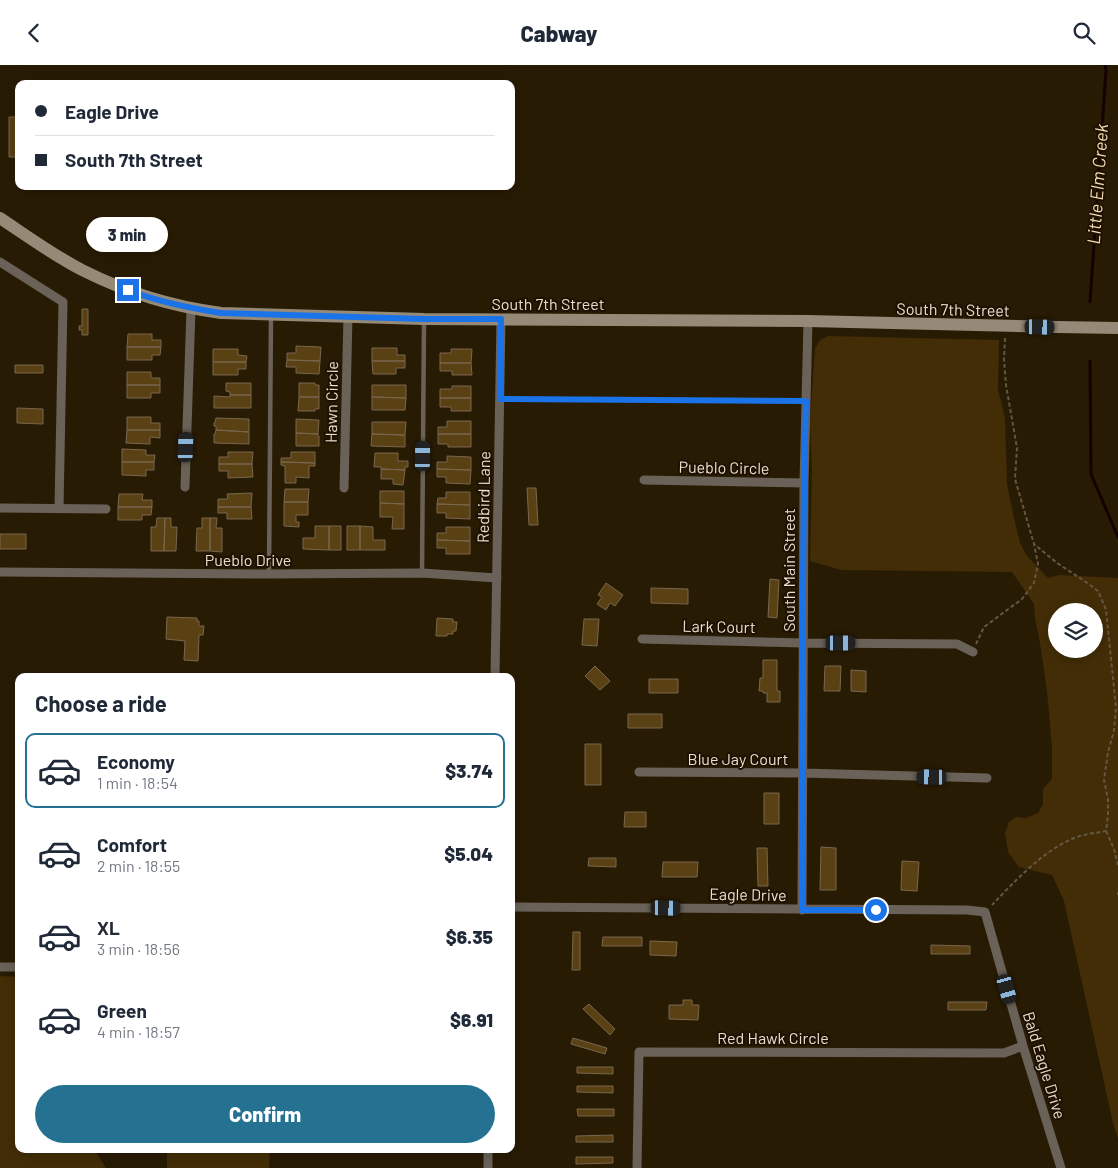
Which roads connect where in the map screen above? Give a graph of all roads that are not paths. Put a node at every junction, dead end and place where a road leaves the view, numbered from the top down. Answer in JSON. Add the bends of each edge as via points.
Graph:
{"nodes":[{"id":1,"x":0,"y":218,"type":"edge"},
{"id":2,"x":0,"y":262,"type":"edge"},
{"id":3,"x":191,"y":309,"type":"junction"},
{"id":4,"x":271,"y":314,"type":"junction"},
{"id":5,"x":348,"y":316,"type":"junction"},
{"id":6,"x":424,"y":319,"type":"junction"},
{"id":7,"x":501,"y":319,"type":"junction"},
{"id":8,"x":808,"y":321,"type":"junction"},
{"id":9,"x":1118,"y":328,"type":"edge"},
{"id":10,"x":500,"y":399,"type":"junction"},
{"id":11,"x":806,"y":401,"type":"junction"},
{"id":12,"x":644,"y":480,"type":"dead end"},
{"id":13,"x":804,"y":483,"type":"junction"},
{"id":14,"x":185,"y":487,"type":"dead end"},
{"id":15,"x":344,"y":488,"type":"dead end"},
{"id":16,"x":0,"y":508,"type":"edge"},
{"id":17,"x":59,"y":508,"type":"junction"},
{"id":18,"x":106,"y":509,"type":"dead end"},
{"id":19,"x":0,"y":572,"type":"edge"},
{"id":20,"x":422,"y":573,"type":"junction"},
{"id":21,"x":269,"y":574,"type":"junction"},
{"id":22,"x":497,"y":578,"type":"junction"},
{"id":23,"x":642,"y":639,"type":"dead end"},
{"id":24,"x":803,"y":643,"type":"junction"},
{"id":25,"x":973,"y":652,"type":"road end"},
{"id":26,"x":495,"y":673,"type":"edge"},
{"id":27,"x":639,"y":772,"type":"dead end"},
{"id":28,"x":803,"y":773,"type":"junction"},
{"id":29,"x":987,"y":778,"type":"dead end"},
{"id":30,"x":515,"y":907,"type":"edge"},
{"id":31,"x":802,"y":910,"type":"junction"},
{"id":32,"x":985,"y":912,"type":"joint"},
{"id":33,"x":0,"y":967,"type":"edge"},
{"id":34,"x":15,"y":967,"type":"edge"},
{"id":35,"x":1023,"y":1046,"type":"junction"},
{"id":36,"x":488,"y":1153,"type":"edge"},
{"id":37,"x":488,"y":1168,"type":"edge"},
{"id":38,"x":638,"y":1168,"type":"edge"},
{"id":39,"x":1061,"y":1168,"type":"edge"}],
"edges":[{"from":1,"to":3,"type":"main road","name":"South 7th Street","via":[[80,269],[142,296]]},
{"from":2,"to":17,"type":"street","via":[[63,302]]},
{"from":3,"to":4,"type":"main road","name":"South 7th Street"},
{"from":3,"to":14,"type":"street"},
{"from":4,"to":5,"type":"main road","name":"South 7th Street"},
{"from":4,"to":21,"type":"lane"},
{"from":5,"to":6,"type":"main road","name":"South 7th Street"},
{"from":5,"to":15,"type":"street","name":"Hawn Circle"},
{"from":6,"to":7,"type":"main road","name":"South 7th Street"},
{"from":6,"to":20,"type":"lane"},
{"from":7,"to":8,"type":"main road","name":"South 7th Street"},
{"from":7,"to":10,"type":"street","name":"Redbird Lane"},
{"from":8,"to":9,"type":"main road","name":"South 7th Street"},
{"from":8,"to":11,"type":"street","name":"South Main Street"},
{"from":10,"to":11,"type":"lane"},
{"from":10,"to":22,"type":"street","name":"Redbird Lane"},
{"from":11,"to":13,"type":"street","name":"South Main Street"},
{"from":12,"to":13,"type":"street","name":"Pueblo Circle"},
{"from":13,"to":24,"type":"street","name":"South Main Street"},
{"from":16,"to":17,"type":"street"},
{"from":17,"to":18,"type":"street"},
{"from":19,"to":21,"type":"street","name":"Pueblo Drive"},
{"from":20,"to":21,"type":"street","name":"Pueblo Drive"},
{"from":20,"to":22,"type":"street","name":"Pueblo Drive"},
{"from":22,"to":26,"type":"street","name":"Redbird Lane"},
{"from":23,"to":24,"type":"street","name":"Lark Court"},
{"from":24,"to":25,"type":"street","name":"Lark Court","via":[[957,644]]},
{"from":24,"to":28,"type":"street","name":"South Main Street"},
{"from":27,"to":28,"type":"street","name":"Blue Jay Court"},
{"from":28,"to":29,"type":"street","name":"Blue Jay Court"},
{"from":28,"to":31,"type":"street","name":"South Main Street"},
{"from":30,"to":31,"type":"street","name":"Eagle Drive"},
{"from":31,"to":32,"type":"street","name":"Eagle Drive"},
{"from":32,"to":35,"type":"street","name":"Bald Eagle Drive"},
{"from":33,"to":34,"type":"street"},
{"from":35,"to":38,"type":"street","name":"Red Hawk Circle","via":[[1004,1053],[639,1052]]},
{"from":35,"to":39,"type":"street","name":"Bald Eagle Drive"},
{"from":36,"to":37,"type":"street"}]}
